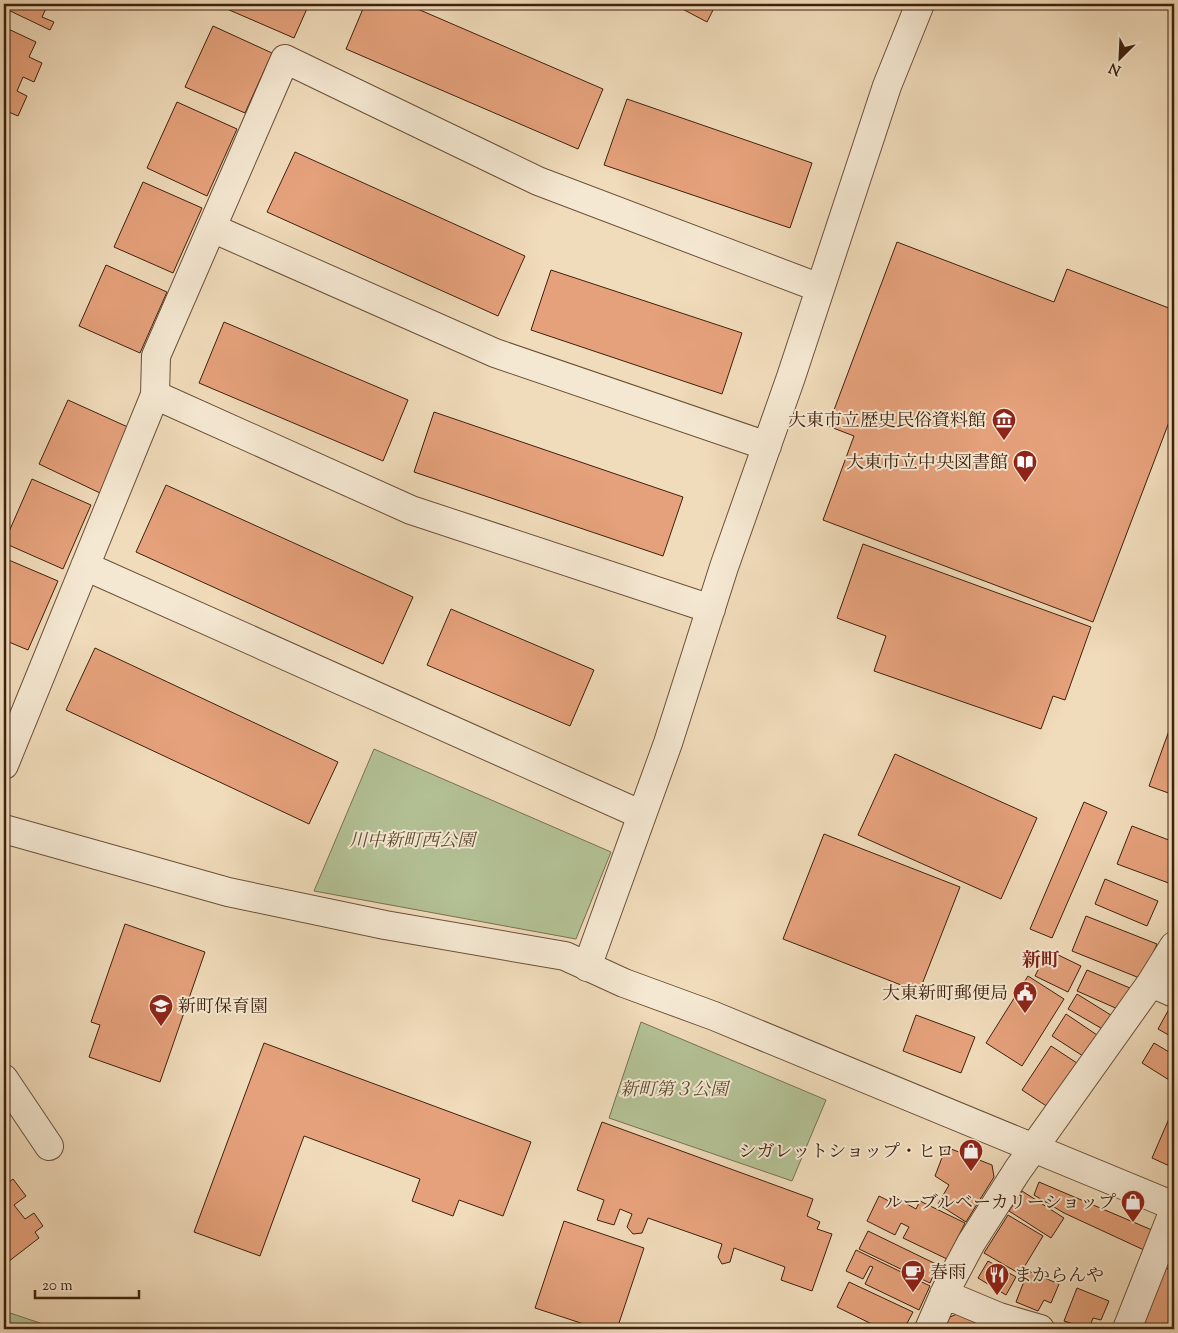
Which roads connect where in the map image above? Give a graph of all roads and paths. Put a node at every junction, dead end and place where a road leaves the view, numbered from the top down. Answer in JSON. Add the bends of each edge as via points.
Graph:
{"nodes":[{"id":1,"x":920,"y":4,"type":"edge"},
{"id":2,"x":212,"y":228,"type":"junction"},
{"id":3,"x":820,"y":288,"type":"junction"},
{"id":4,"x":155,"y":395,"type":"junction"},
{"id":5,"x":767,"y":446,"type":"junction"},
{"id":6,"x":85,"y":566,"type":"junction"},
{"id":7,"x":710,"y":609,"type":"junction"},
{"id":8,"x":4,"y":764,"type":"edge"},
{"id":9,"x":642,"y":815,"type":"junction"},
{"id":10,"x":4,"y":829,"type":"edge"},
{"id":11,"x":1174,"y":946,"type":"edge"},
{"id":12,"x":587,"y":967,"type":"junction"},
{"id":13,"x":1162,"y":988,"type":"edge"},
{"id":14,"x":4,"y":1079,"type":"edge"},
{"id":15,"x":49,"y":1146,"type":"dead end"},
{"id":16,"x":1032,"y":1148,"type":"junction"},
{"id":17,"x":1174,"y":1206,"type":"edge"},
{"id":18,"x":1174,"y":1210,"type":"edge"},
{"id":19,"x":944,"y":1294,"type":"junction"},
{"id":20,"x":929,"y":1329,"type":"edge"},
{"id":21,"x":1040,"y":1329,"type":"edge"},
{"id":22,"x":1127,"y":1329,"type":"edge"}],
"edges":[{"from":1,"to":3,"type":"street","via":[[887,86]]},
{"from":2,"to":3,"type":"street","via":[[285,59],[538,181]]},
{"from":2,"to":4,"type":"street","via":[[156,356]]},
{"from":2,"to":5,"type":"street","via":[[495,353]]},
{"from":3,"to":5,"type":"street"},
{"from":4,"to":6,"type":"street"},
{"from":4,"to":7,"type":"street","via":[[411,510]]},
{"from":5,"to":7,"type":"street"},
{"from":6,"to":8,"type":"street"},
{"from":6,"to":9,"type":"street"},
{"from":7,"to":9,"type":"street"},
{"from":9,"to":12,"type":"street"},
{"from":10,"to":12,"type":"street","via":[[228,892],[385,925],[565,956]]},
{"from":11,"to":13,"type":"street"},
{"from":12,"to":16,"type":"street","via":[[724,1020]]},
{"from":13,"to":16,"type":"street"},
{"from":14,"to":15,"type":"street"},
{"from":16,"to":17,"type":"street"},
{"from":16,"to":19,"type":"street","via":[[971,1244]]},
{"from":18,"to":22,"type":"street"},
{"from":19,"to":20,"type":"street"},
{"from":19,"to":21,"type":"street","via":[[999,1317]]}]}
